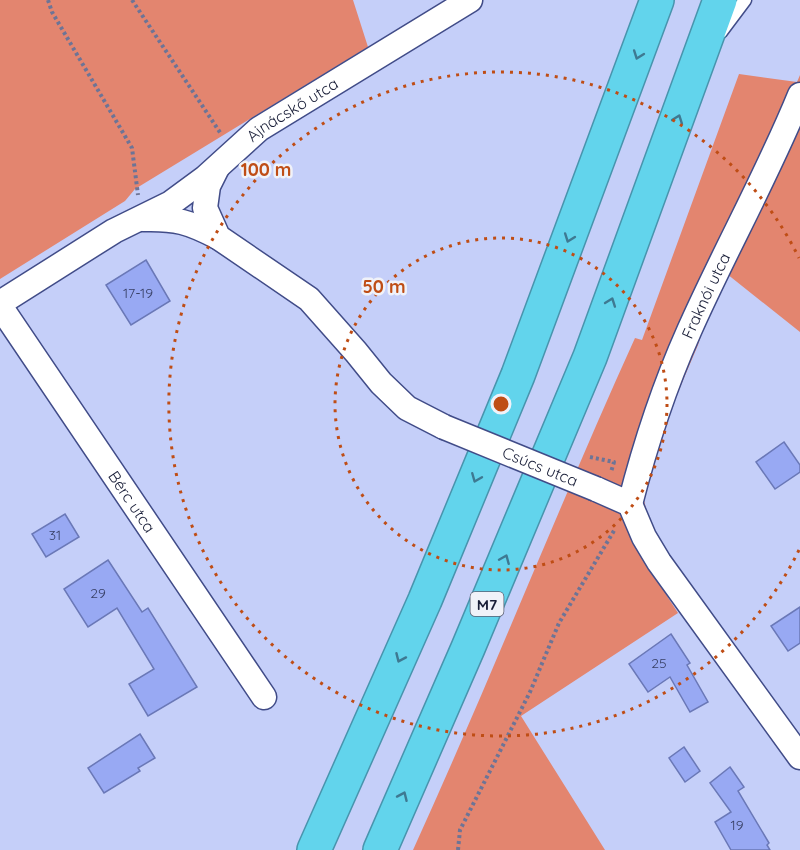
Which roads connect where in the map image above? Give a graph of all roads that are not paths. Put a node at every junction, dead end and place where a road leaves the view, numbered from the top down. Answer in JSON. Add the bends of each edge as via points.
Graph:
{"nodes":[{"id":1,"x":470,"y":0,"type":"edge"},
{"id":2,"x":657,"y":0,"type":"edge"},
{"id":3,"x":720,"y":0,"type":"edge"},
{"id":4,"x":745,"y":0,"type":"edge"},
{"id":5,"x":699,"y":62,"type":"junction"},
{"id":6,"x":800,"y":95,"type":"edge"},
{"id":7,"x":225,"y":159,"type":"junction"},
{"id":8,"x":141,"y":219,"type":"junction"},
{"id":9,"x":218,"y":237,"type":"junction"},
{"id":10,"x":0,"y":304,"type":"edge"},
{"id":11,"x":630,"y":504,"type":"junction"},
{"id":12,"x":264,"y":697,"type":"dead end"},
{"id":13,"x":800,"y":757,"type":"edge"},
{"id":14,"x":314,"y":850,"type":"edge"},
{"id":15,"x":380,"y":850,"type":"edge"}],
"edges":[{"from":1,"to":7,"type":"street","name":"Ajnácskő utca","via":[[286,111]]},
{"from":2,"to":14,"type":"highway","one_way":true,"via":[[518,375],[425,600]]},
{"from":3,"to":5,"type":"highway","number":"M7"},
{"from":4,"to":5,"type":"lane"},
{"from":15,"to":5,"type":"highway","number":"M7","one_way":true,"via":[[590,357]]},
{"from":6,"to":11,"type":"street","name":"Fraknói utca","via":[[689,332],[645,444]]},
{"from":7,"to":8,"type":"street","name":"Ajnácskő utca","via":[[171,203]]},
{"from":7,"to":9,"type":"street","via":[[208,186],[205,208]]},
{"from":8,"to":9,"type":"street","name":"Csúcs utca","via":[[170,219]]},
{"from":8,"to":10,"type":"street","name":"Ajnácskő utca","via":[[114,231]]},
{"from":9,"to":11,"type":"street","name":"Csúcs utca","bridge":true,"via":[[309,299],[406,408],[444,427],[603,484]]},
{"from":10,"to":12,"type":"street","name":"Bérc utca"},
{"from":11,"to":13,"type":"street","via":[[659,562]]}]}
